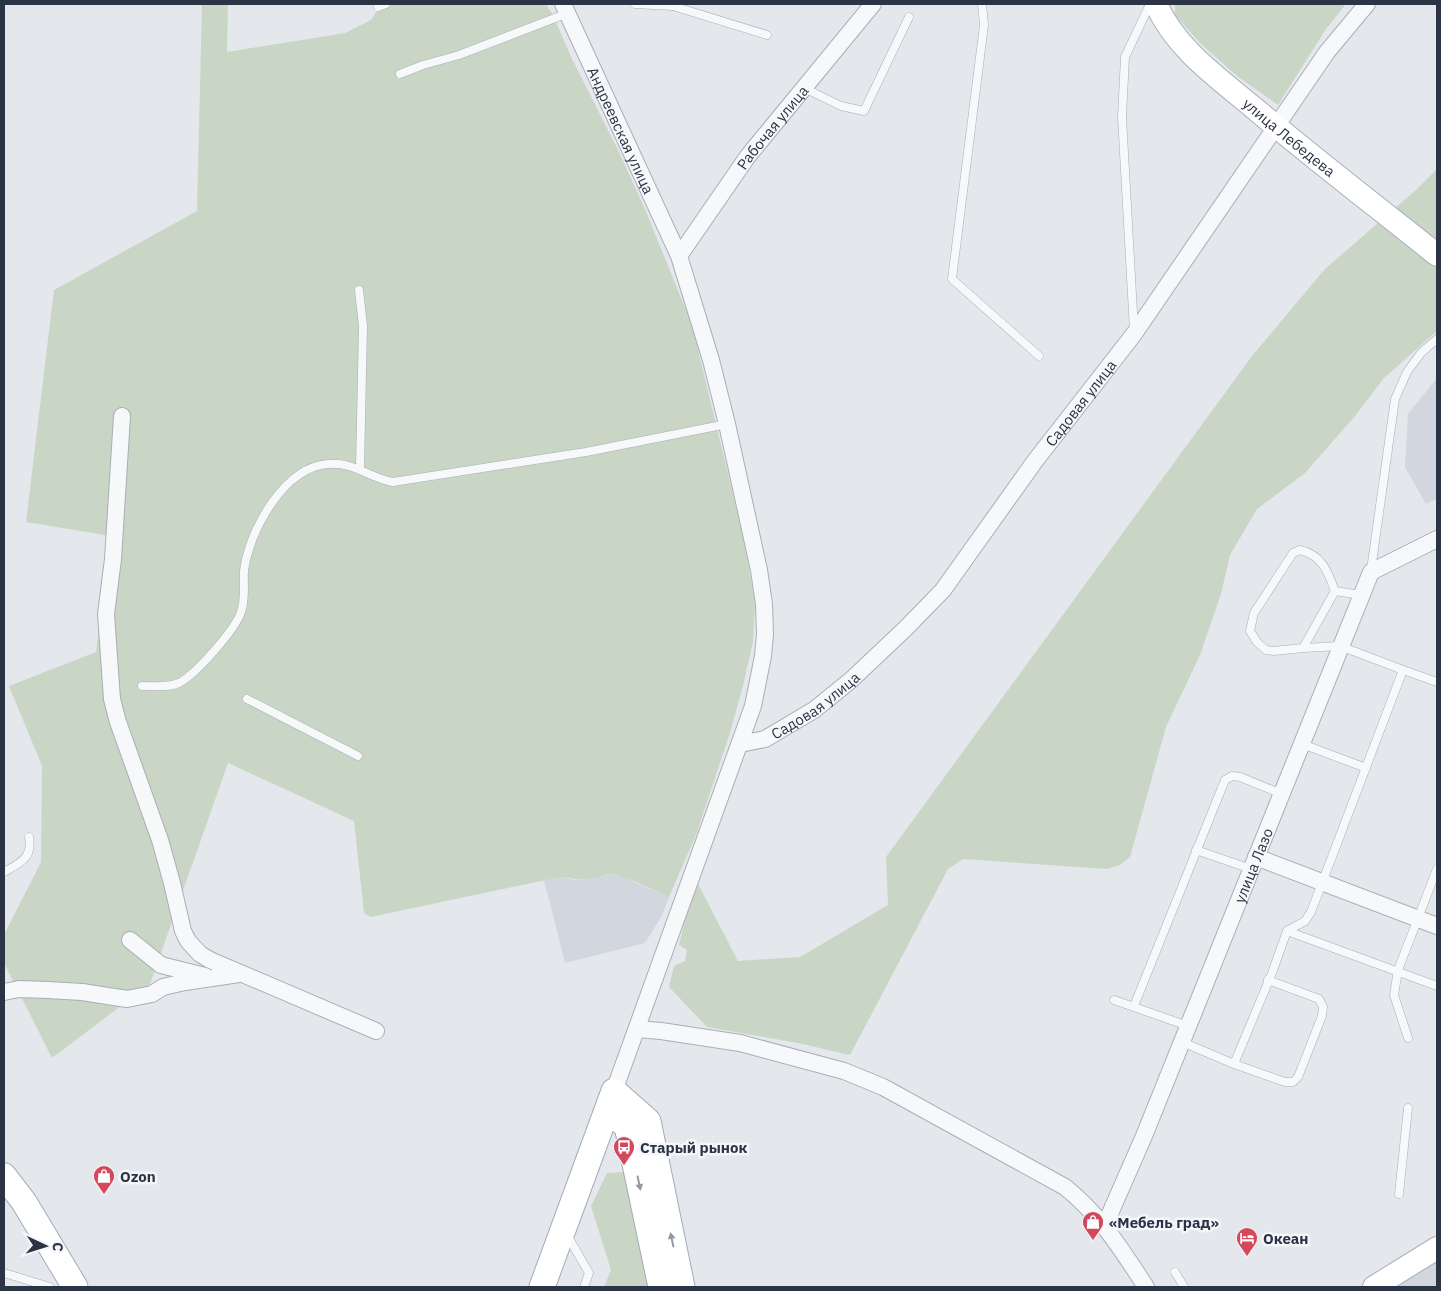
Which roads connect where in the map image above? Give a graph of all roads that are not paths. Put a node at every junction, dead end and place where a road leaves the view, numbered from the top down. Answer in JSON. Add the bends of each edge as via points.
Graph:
{"nodes":[{"id":1,"x":386,"y":4,"type":"edge"},
{"id":2,"x":636,"y":4,"type":"edge"},
{"id":3,"x":873,"y":4,"type":"edge"},
{"id":4,"x":982,"y":4,"type":"edge"},
{"id":5,"x":1150,"y":4,"type":"edge"},
{"id":6,"x":1156,"y":4,"type":"edge"},
{"id":7,"x":1367,"y":4,"type":"edge"},
{"id":8,"x":674,"y":5,"type":"edge"},
{"id":9,"x":378,"y":7,"type":"dead end"},
{"id":10,"x":566,"y":8,"type":"edge"},
{"id":11,"x":909,"y":18,"type":"dead end"},
{"id":12,"x":767,"y":35,"type":"dead end"},
{"id":13,"x":400,"y":74,"type":"dead end"},
{"id":14,"x":804,"y":88,"type":"junction"},
{"id":15,"x":1276,"y":127,"type":"junction"},
{"id":16,"x":1437,"y":255,"type":"edge"},
{"id":17,"x":679,"y":256,"type":"junction"},
{"id":18,"x":359,"y":290,"type":"dead end"},
{"id":19,"x":1134,"y":334,"type":"junction"},
{"id":20,"x":1437,"y":339,"type":"edge"},
{"id":21,"x":1039,"y":356,"type":"dead end"},
{"id":22,"x":122,"y":416,"type":"dead end"},
{"id":23,"x":727,"y":424,"type":"junction"},
{"id":24,"x":360,"y":468,"type":"dead end"},
{"id":25,"x":1437,"y":539,"type":"edge"},
{"id":26,"x":1371,"y":572,"type":"junction"},
{"id":27,"x":1335,"y":591,"type":"junction"},
{"id":28,"x":1361,"y":595,"type":"junction"},
{"id":29,"x":1340,"y":646,"type":"junction"},
{"id":30,"x":1303,"y":648,"type":"junction"},
{"id":31,"x":1403,"y":670,"type":"junction"},
{"id":32,"x":1437,"y":682,"type":"edge"},
{"id":33,"x":142,"y":686,"type":"dead end"},
{"id":34,"x":247,"y":699,"type":"dead end"},
{"id":35,"x":740,"y":744,"type":"junction"},
{"id":36,"x":1302,"y":744,"type":"junction"},
{"id":37,"x":358,"y":756,"type":"dead end"},
{"id":38,"x":1366,"y":768,"type":"junction"},
{"id":39,"x":1282,"y":794,"type":"junction"},
{"id":40,"x":29,"y":837,"type":"dead end"},
{"id":41,"x":1196,"y":850,"type":"junction"},
{"id":42,"x":1254,"y":863,"type":"junction"},
{"id":43,"x":1437,"y":869,"type":"edge"},
{"id":44,"x":4,"y":872,"type":"edge"},
{"id":45,"x":1322,"y":882,"type":"junction"},
{"id":46,"x":1418,"y":919,"type":"junction"},
{"id":47,"x":1437,"y":926,"type":"edge"},
{"id":48,"x":1287,"y":931,"type":"junction"},
{"id":49,"x":130,"y":940,"type":"dead end"},
{"id":50,"x":1398,"y":970,"type":"junction"},
{"id":51,"x":241,"y":974,"type":"junction"},
{"id":52,"x":212,"y":977,"type":"junction"},
{"id":53,"x":1268,"y":980,"type":"junction"},
{"id":54,"x":1437,"y":986,"type":"edge"},
{"id":55,"x":4,"y":992,"type":"edge"},
{"id":56,"x":1114,"y":1000,"type":"dead end"},
{"id":57,"x":1134,"y":1006,"type":"junction"},
{"id":58,"x":1188,"y":1026,"type":"junction"},
{"id":59,"x":637,"y":1029,"type":"junction"},
{"id":60,"x":376,"y":1031,"type":"dead end"},
{"id":61,"x":1408,"y":1038,"type":"dead end"},
{"id":62,"x":1182,"y":1042,"type":"junction"},
{"id":63,"x":1234,"y":1064,"type":"junction"},
{"id":64,"x":610,"y":1101,"type":"junction"},
{"id":65,"x":1408,"y":1108,"type":"dead end"},
{"id":66,"x":4,"y":1176,"type":"edge"},
{"id":67,"x":1399,"y":1194,"type":"dead end"},
{"id":68,"x":1105,"y":1225,"type":"junction"},
{"id":69,"x":564,"y":1229,"type":"junction"},
{"id":70,"x":1437,"y":1248,"type":"edge"},
{"id":71,"x":1175,"y":1272,"type":"dead end"},
{"id":72,"x":4,"y":1273,"type":"edge"},
{"id":73,"x":61,"y":1277,"type":"edge"},
{"id":74,"x":1385,"y":1284,"type":"edge"},
{"id":75,"x":50,"y":1287,"type":"edge"},
{"id":76,"x":542,"y":1287,"type":"edge"},
{"id":77,"x":584,"y":1287,"type":"edge"},
{"id":78,"x":661,"y":1287,"type":"edge"},
{"id":79,"x":682,"y":1287,"type":"edge"},
{"id":80,"x":1146,"y":1287,"type":"edge"},
{"id":81,"x":1184,"y":1287,"type":"edge"}],
"edges":[{"from":1,"to":9,"type":"lane"},
{"from":2,"to":8,"type":"lane"},
{"from":3,"to":14,"type":"street","name":"Рабочая улица"},
{"from":4,"to":21,"type":"lane","via":[[984,25],[952,279]]},
{"from":5,"to":19,"type":"lane","via":[[1125,57],[1122,117]]},
{"from":6,"to":15,"type":"street","name":"улица Лебедева","via":[[1176,38],[1194,57]]},
{"from":7,"to":15,"type":"street","name":"Садовая улица","via":[[1327,52]]},
{"from":8,"to":12,"type":"lane"},
{"from":10,"to":13,"type":"lane","via":[[459,55]]},
{"from":10,"to":17,"type":"street","name":"Андреевская улица"},
{"from":11,"to":14,"type":"lane","via":[[864,111],[841,106]]},
{"from":14,"to":17,"type":"street","name":"Рабочая улица","via":[[748,156]]},
{"from":15,"to":16,"type":"street","name":"улица Лебедева"},
{"from":15,"to":19,"type":"street","name":"Садовая улица"},
{"from":17,"to":23,"type":"street","name":"Андреевская улица"},
{"from":18,"to":24,"type":"lane","via":[[363,326]]},
{"from":19,"to":35,"type":"street","name":"Садовая улица","via":[[937,596],[851,680],[814,710],[765,739]]},
{"from":20,"to":26,"type":"lane","via":[[1407,372],[1394,399]]},
{"from":22,"to":51,"type":"street","via":[[113,559],[106,614],[112,699],[160,840],[183,931],[188,941],[205,957]]},
{"from":23,"to":33,"type":"lane","via":[[586,452],[393,482],[344,464],[313,467],[299,474],[284,488],[255,533],[244,571],[244,603],[232,630],[195,671],[178,683]]},
{"from":23,"to":35,"type":"street","name":"Андреевская улица","via":[[764,604],[765,634],[760,678]]},
{"from":25,"to":26,"type":"street"},
{"from":26,"to":28,"type":"street","name":"улица Лазо"},
{"from":27,"to":28,"type":"lane"},
{"from":27,"to":30,"type":"lane"},
{"from":27,"to":30,"type":"lane","via":[[1327,569],[1309,552],[1300,550],[1293,554],[1254,613],[1250,631],[1266,650]]},
{"from":28,"to":29,"type":"street","name":"улица Лазо"},
{"from":29,"to":30,"type":"lane"},
{"from":29,"to":31,"type":"lane"},
{"from":29,"to":36,"type":"street","name":"улица Лазо"},
{"from":31,"to":32,"type":"lane"},
{"from":31,"to":38,"type":"lane"},
{"from":34,"to":37,"type":"lane"},
{"from":35,"to":59,"type":"street","name":"Андреевская улица"},
{"from":36,"to":38,"type":"lane"},
{"from":36,"to":39,"type":"street","name":"улица Лазо"},
{"from":38,"to":45,"type":"lane"},
{"from":39,"to":41,"type":"lane","via":[[1240,777],[1232,776],[1225,780]]},
{"from":39,"to":42,"type":"street","name":"улица Лазо"},
{"from":40,"to":44,"type":"lane","via":[[29,854]]},
{"from":41,"to":42,"type":"lane"},
{"from":41,"to":57,"type":"lane"},
{"from":42,"to":45,"type":"street"},
{"from":42,"to":58,"type":"street","name":"улица Лазо"},
{"from":43,"to":46,"type":"lane"},
{"from":45,"to":46,"type":"street"},
{"from":45,"to":48,"type":"lane","via":[[1305,921]]},
{"from":46,"to":47,"type":"street"},
{"from":46,"to":50,"type":"lane"},
{"from":48,"to":50,"type":"lane"},
{"from":48,"to":53,"type":"lane"},
{"from":49,"to":52,"type":"street","via":[[160,966]]},
{"from":50,"to":54,"type":"lane"},
{"from":50,"to":61,"type":"lane","via":[[1394,995]]},
{"from":51,"to":52,"type":"street"},
{"from":51,"to":60,"type":"street"},
{"from":52,"to":55,"type":"street","via":[[163,987],[152,994],[127,999],[48,990]]},
{"from":53,"to":63,"type":"lane"},
{"from":53,"to":63,"type":"lane","via":[[1319,999],[1323,1007],[1298,1077],[1293,1082],[1285,1082]]},
{"from":56,"to":57,"type":"lane"},
{"from":57,"to":58,"type":"lane"},
{"from":58,"to":62,"type":"street","name":"улица Лазо"},
{"from":59,"to":64,"type":"street","name":"Андреевская улица"},
{"from":59,"to":68,"type":"street","via":[[740,1043],[844,1071],[883,1087],[1065,1187]]},
{"from":62,"to":63,"type":"lane"},
{"from":62,"to":68,"type":"street","name":"улица Лазо"},
{"from":64,"to":69,"type":"main road"},
{"from":64,"to":78,"type":"main road","one_way":true,"via":[[627,1126]]},
{"from":79,"to":64,"type":"main road","one_way":true,"via":[[648,1121]]},
{"from":65,"to":67,"type":"lane"},
{"from":66,"to":73,"type":"main road","via":[[24,1202]]},
{"from":68,"to":80,"type":"street"},
{"from":69,"to":76,"type":"main road"},
{"from":69,"to":77,"type":"lane","via":[[589,1273]]},
{"from":70,"to":74,"type":"street"},
{"from":71,"to":81,"type":"lane"},
{"from":72,"to":75,"type":"lane"}]}
